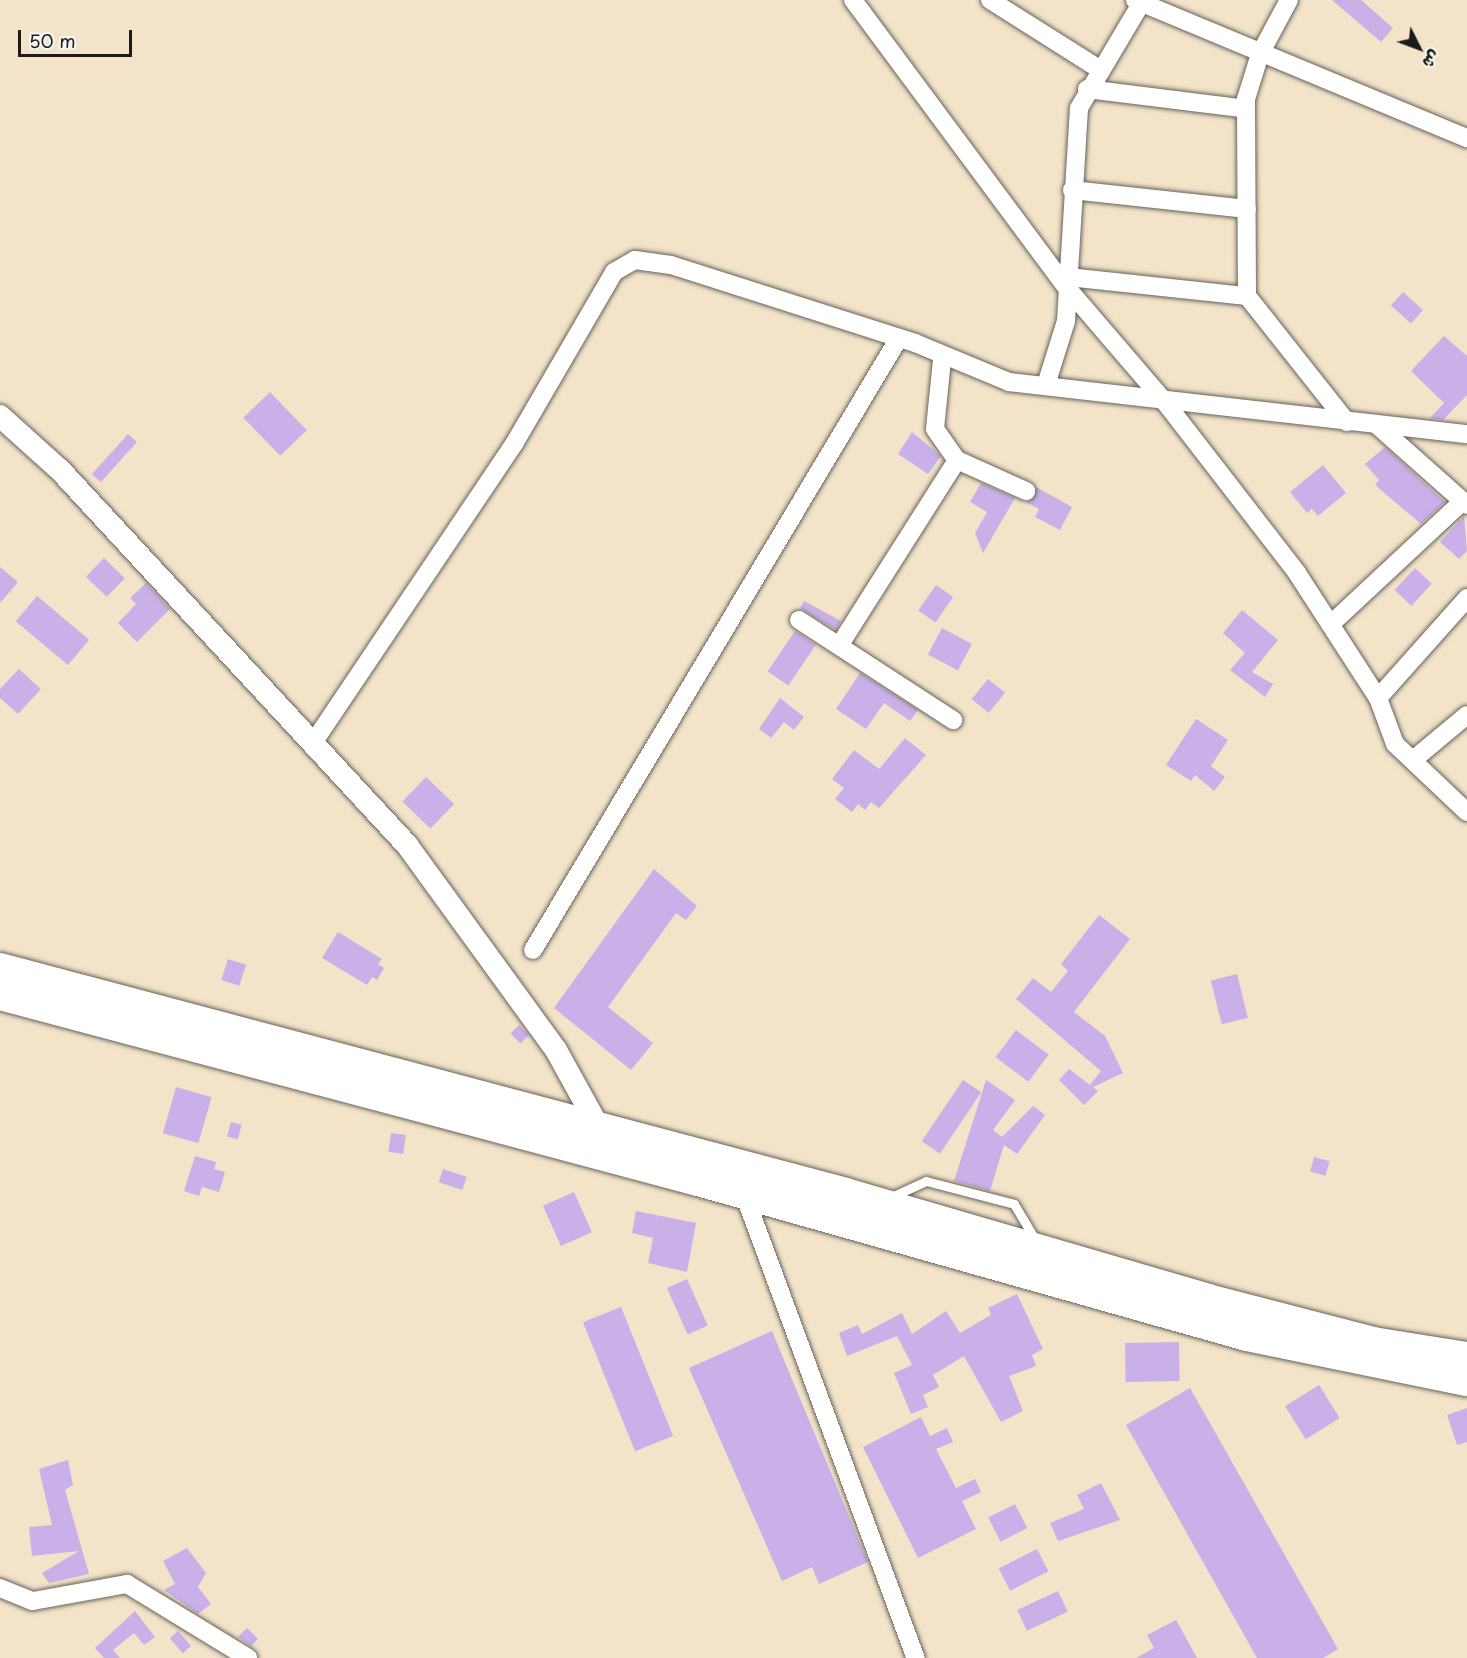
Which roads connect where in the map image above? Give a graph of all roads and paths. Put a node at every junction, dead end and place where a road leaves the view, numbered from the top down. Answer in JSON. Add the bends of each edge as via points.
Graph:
{"nodes":[{"id":1,"x":853,"y":0,"type":"edge"},
{"id":2,"x":990,"y":0,"type":"edge"},
{"id":3,"x":1289,"y":0,"type":"edge"},
{"id":4,"x":1139,"y":1,"type":"edge"},
{"id":5,"x":1260,"y":54,"type":"junction"},
{"id":6,"x":1099,"y":69,"type":"junction"},
{"id":7,"x":1087,"y":89,"type":"junction"},
{"id":8,"x":1239,"y":108,"type":"dead end"},
{"id":9,"x":1467,"y":138,"type":"edge"},
{"id":10,"x":1072,"y":190,"type":"junction"},
{"id":11,"x":1247,"y":209,"type":"junction"},
{"id":12,"x":1068,"y":283,"type":"junction"},
{"id":13,"x":1247,"y":296,"type":"junction"},
{"id":14,"x":899,"y":338,"type":"junction"},
{"id":15,"x":942,"y":360,"type":"dead end"},
{"id":16,"x":1046,"y":385,"type":"junction"},
{"id":17,"x":1165,"y":402,"type":"junction"},
{"id":18,"x":0,"y":416,"type":"edge"},
{"id":19,"x":1347,"y":422,"type":"junction"},
{"id":20,"x":1377,"y":425,"type":"junction"},
{"id":21,"x":1467,"y":434,"type":"edge"},
{"id":22,"x":957,"y":460,"type":"junction"},
{"id":23,"x":1026,"y":491,"type":"dead end"},
{"id":24,"x":1465,"y":503,"type":"edge"},
{"id":25,"x":1467,"y":598,"type":"edge"},
{"id":26,"x":799,"y":620,"type":"dead end"},
{"id":27,"x":1331,"y":624,"type":"junction"},
{"id":28,"x":839,"y":646,"type":"junction"},
{"id":29,"x":1378,"y":698,"type":"junction"},
{"id":30,"x":1467,"y":715,"type":"edge"},
{"id":31,"x":953,"y":720,"type":"dead end"},
{"id":32,"x":313,"y":743,"type":"junction"},
{"id":33,"x":1413,"y":760,"type":"junction"},
{"id":34,"x":1467,"y":812,"type":"edge"},
{"id":35,"x":533,"y":950,"type":"dead end"},
{"id":36,"x":0,"y":968,"type":"edge"},
{"id":37,"x":0,"y":994,"type":"edge"},
{"id":38,"x":598,"y":1141,"type":"junction"},
{"id":39,"x":744,"y":1194,"type":"junction"},
{"id":40,"x":1467,"y":1357,"type":"edge"},
{"id":41,"x":1467,"y":1381,"type":"edge"},
{"id":42,"x":0,"y":1588,"type":"edge"},
{"id":43,"x":248,"y":1658,"type":"edge"},
{"id":44,"x":916,"y":1658,"type":"edge"}],
"edges":[{"from":1,"to":12,"type":"street"},
{"from":2,"to":6,"type":"street"},
{"from":3,"to":5,"type":"street"},
{"from":4,"to":5,"type":"street"},
{"from":4,"to":6,"type":"street"},
{"from":5,"to":9,"type":"street"},
{"from":5,"to":11,"type":"street","via":[[1246,99]]},
{"from":6,"to":7,"type":"street"},
{"from":7,"to":8,"type":"street"},
{"from":7,"to":10,"type":"street","via":[[1079,108]]},
{"from":10,"to":11,"type":"street"},
{"from":10,"to":12,"type":"street"},
{"from":11,"to":13,"type":"street"},
{"from":12,"to":13,"type":"street"},
{"from":12,"to":16,"type":"street","via":[[1060,354]]},
{"from":12,"to":17,"type":"street"},
{"from":13,"to":19,"type":"street"},
{"from":14,"to":16,"type":"street","via":[[990,377]]},
{"from":14,"to":32,"type":"street","via":[[672,265],[647,260],[624,263],[614,272],[514,444]]},
{"from":14,"to":35,"type":"street"},
{"from":15,"to":22,"type":"street","via":[[935,429]]},
{"from":16,"to":17,"type":"street"},
{"from":17,"to":19,"type":"street"},
{"from":17,"to":27,"type":"street"},
{"from":18,"to":32,"type":"street","via":[[60,470]]},
{"from":19,"to":20,"type":"street"},
{"from":20,"to":21,"type":"street"},
{"from":20,"to":24,"type":"street"},
{"from":22,"to":23,"type":"street"},
{"from":22,"to":28,"type":"street"},
{"from":24,"to":27,"type":"street"},
{"from":25,"to":29,"type":"street"},
{"from":26,"to":28,"type":"street"},
{"from":27,"to":29,"type":"street"},
{"from":28,"to":31,"type":"street"},
{"from":29,"to":33,"type":"street","via":[[1395,744]]},
{"from":30,"to":33,"type":"street"},
{"from":32,"to":38,"type":"street","via":[[407,845],[556,1050]]},
{"from":33,"to":34,"type":"street"},
{"from":36,"to":38,"type":"highway"},
{"from":37,"to":38,"type":"highway"},
{"from":38,"to":39,"type":"highway"},
{"from":38,"to":40,"type":"highway","via":[[878,1203],[1373,1342]]},
{"from":39,"to":41,"type":"highway","via":[[1247,1336]]},
{"from":39,"to":44,"type":"street"},
{"from":42,"to":43,"type":"street","via":[[33,1601],[127,1584]]}]}
